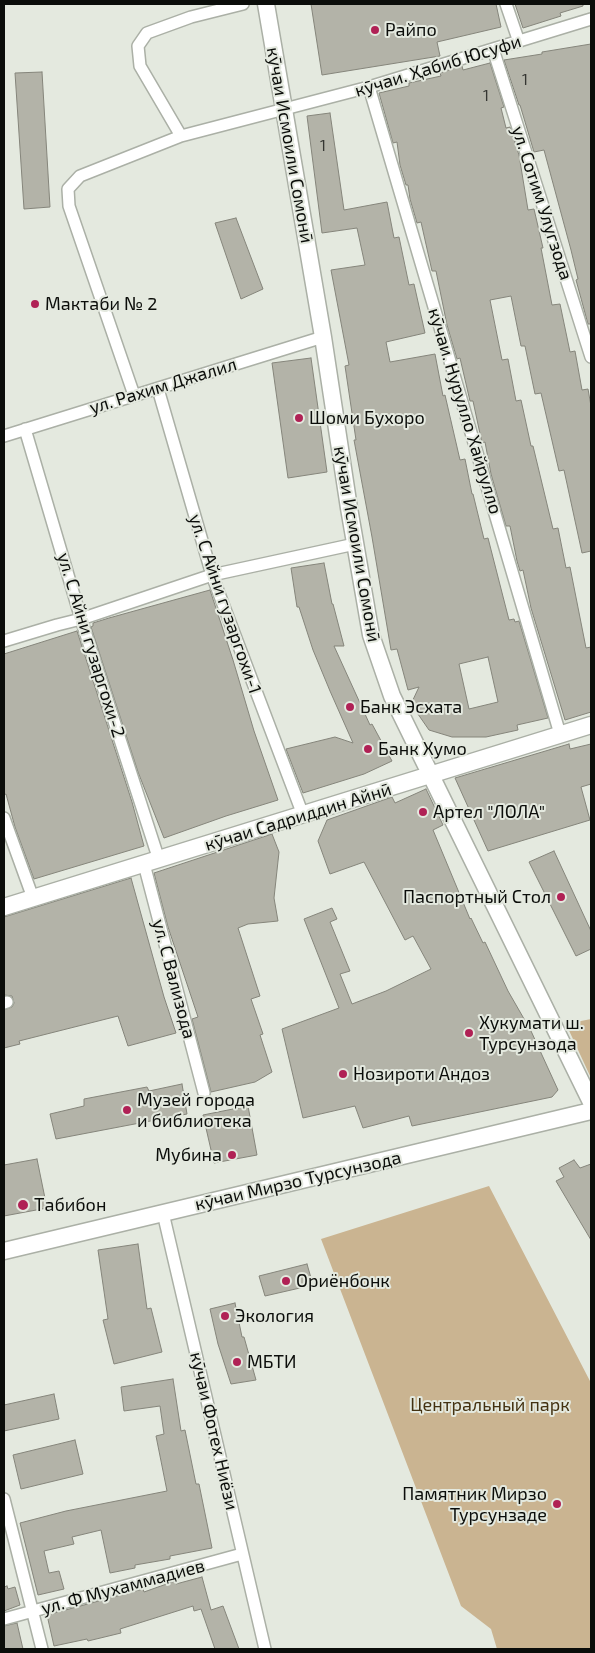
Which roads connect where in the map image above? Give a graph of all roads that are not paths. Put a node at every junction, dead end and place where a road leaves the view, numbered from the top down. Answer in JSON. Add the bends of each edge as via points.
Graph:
{"nodes":[{"id":1,"x":243,"y":4,"type":"edge"},
{"id":2,"x":266,"y":4,"type":"edge"},
{"id":3,"x":506,"y":4,"type":"edge"},
{"id":4,"x":591,"y":19,"type":"edge"},
{"id":5,"x":519,"y":42,"type":"junction"},
{"id":6,"x":493,"y":49,"type":"junction"},
{"id":7,"x":369,"y":87,"type":"junction"},
{"id":8,"x":284,"y":108,"type":"junction"},
{"id":9,"x":181,"y":136,"type":"junction"},
{"id":10,"x":323,"y":337,"type":"junction"},
{"id":11,"x":591,"y":357,"type":"edge"},
{"id":12,"x":158,"y":389,"type":"junction"},
{"id":13,"x":134,"y":395,"type":"junction"},
{"id":14,"x":26,"y":429,"type":"junction"},
{"id":15,"x":4,"y":436,"type":"edge"},
{"id":16,"x":355,"y":544,"type":"junction"},
{"id":17,"x":212,"y":576,"type":"junction"},
{"id":18,"x":81,"y":620,"type":"junction"},
{"id":19,"x":4,"y":641,"type":"edge"},
{"id":20,"x":591,"y":725,"type":"edge"},
{"id":21,"x":560,"y":734,"type":"junction"},
{"id":22,"x":431,"y":776,"type":"junction"},
{"id":23,"x":303,"y":815,"type":"junction"},
{"id":24,"x":4,"y":818,"type":"edge"},
{"id":25,"x":151,"y":862,"type":"junction"},
{"id":26,"x":32,"y":898,"type":"junction"},
{"id":27,"x":4,"y":907,"type":"edge"},
{"id":28,"x":204,"y":1093,"type":"dead end"},
{"id":29,"x":591,"y":1102,"type":"edge"},
{"id":30,"x":591,"y":1111,"type":"edge"},
{"id":31,"x":163,"y":1213,"type":"junction"},
{"id":32,"x":4,"y":1250,"type":"edge"},
{"id":33,"x":4,"y":1500,"type":"edge"},
{"id":34,"x":242,"y":1554,"type":"junction"},
{"id":35,"x":32,"y":1612,"type":"junction"},
{"id":36,"x":4,"y":1619,"type":"edge"},
{"id":37,"x":42,"y":1649,"type":"edge"},
{"id":38,"x":265,"y":1649,"type":"edge"}],
"edges":[{"from":1,"to":9,"type":"street","via":[[191,17],[147,33],[138,46],[140,66]]},
{"from":2,"to":8,"type":"street","name":"кӯчаи Исмоили Сомонӣ"},
{"from":3,"to":5,"type":"street"},
{"from":4,"to":5,"type":"street","name":"кӯчаи. Ҳабиб Юсуфи"},
{"from":5,"to":6,"type":"street","name":"кӯчаи. Ҳабиб Юсуфи"},
{"from":6,"to":7,"type":"street","name":"кӯчаи. Ҳабиб Юсуфи"},
{"from":6,"to":11,"type":"street","name":"ул. Сотим Улугзода"},
{"from":7,"to":8,"type":"street","name":"кӯчаи. Ҳабиб Юсуфи"},
{"from":7,"to":21,"type":"street","name":"кӯчаи. Нурулло Хайрулло"},
{"from":8,"to":9,"type":"street","name":"кӯчаи. Ҳабиб Юсуфи"},
{"from":8,"to":10,"type":"street","name":"кӯчаи Исмоили Сомонӣ"},
{"from":9,"to":13,"type":"street","name":"кӯчаи. Ҳабиб Юсуфи","via":[[80,176],[68,189],[69,206]]},
{"from":10,"to":12,"type":"street","name":"ул. Рахим Джалил"},
{"from":10,"to":16,"type":"street","name":"кӯчаи Исмоили Сомонӣ"},
{"from":12,"to":13,"type":"street","name":"ул. Рахим Джалил"},
{"from":12,"to":17,"type":"street","name":"ул. С Айни гузаргохи-1"},
{"from":13,"to":14,"type":"street","name":"ул. Рахим Джалил"},
{"from":14,"to":15,"type":"street","name":"ул. Рахим Джалил"},
{"from":14,"to":18,"type":"street","name":"ул. С Айни гузаргохи-2"},
{"from":16,"to":17,"type":"street"},
{"from":16,"to":22,"type":"street","name":"кӯчаи Исмоили Сомонӣ","via":[[371,635],[392,696]]},
{"from":17,"to":18,"type":"street"},
{"from":17,"to":23,"type":"street","name":"ул. С Айни гузаргохи-1"},
{"from":18,"to":19,"type":"street"},
{"from":18,"to":25,"type":"street","name":"ул. С Айни гузаргохи-2"},
{"from":20,"to":21,"type":"street","name":"кӯчаи Садриддин Айнӣ"},
{"from":21,"to":22,"type":"street","name":"кӯчаи Садриддин Айнӣ"},
{"from":22,"to":23,"type":"street","name":"кӯчаи Садриддин Айнӣ"},
{"from":22,"to":29,"type":"street","name":"кӯчаи Исмоили Сомонӣ"},
{"from":23,"to":25,"type":"street","name":"кӯчаи Садриддин Айнӣ"},
{"from":24,"to":26,"type":"street"},
{"from":25,"to":26,"type":"street","name":"кӯчаи Садриддин Айнӣ"},
{"from":25,"to":28,"type":"street","name":"ул. С Вализода"},
{"from":26,"to":27,"type":"street","name":"кӯчаи Садриддин Айнӣ"},
{"from":30,"to":31,"type":"street","name":"кӯчаи Мирзо Турсунзода"},
{"from":31,"to":32,"type":"street","name":"кӯчаи Мирзо Турсунзода"},
{"from":31,"to":34,"type":"street","name":"кӯчаи Фотех Ниёзи"},
{"from":33,"to":35,"type":"street"},
{"from":34,"to":35,"type":"street","name":"ул. Ф Мухаммадиев"},
{"from":34,"to":38,"type":"street","name":"кӯчаи Фотех Ниёзи"},
{"from":35,"to":36,"type":"street","name":"ул. Ф Мухаммадиев"},
{"from":35,"to":37,"type":"street"}]}
